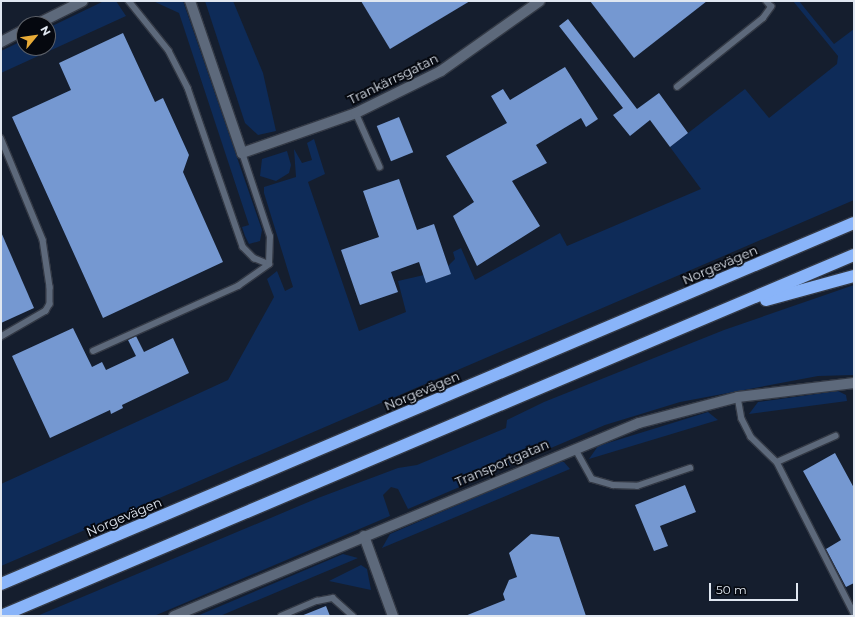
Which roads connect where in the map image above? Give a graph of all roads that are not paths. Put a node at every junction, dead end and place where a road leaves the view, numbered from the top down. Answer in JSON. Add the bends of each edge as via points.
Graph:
{"nodes":[{"id":1,"x":83,"y":1,"type":"edge"},
{"id":2,"x":128,"y":1,"type":"edge"},
{"id":3,"x":191,"y":1,"type":"edge"},
{"id":4,"x":540,"y":1,"type":"edge"},
{"id":5,"x":766,"y":1,"type":"edge"},
{"id":6,"x":53,"y":16,"type":"edge"},
{"id":7,"x":16,"y":34,"type":"edge"},
{"id":8,"x":1,"y":42,"type":"edge"},
{"id":9,"x":677,"y":87,"type":"dead end"},
{"id":10,"x":356,"y":113,"type":"junction"},
{"id":11,"x":1,"y":138,"type":"edge"},
{"id":12,"x":242,"y":153,"type":"junction"},
{"id":13,"x":380,"y":167,"type":"dead end"},
{"id":14,"x":854,"y":223,"type":"edge"},
{"id":15,"x":854,"y":255,"type":"edge"},
{"id":16,"x":269,"y":264,"type":"junction"},
{"id":17,"x":854,"y":276,"type":"edge"},
{"id":18,"x":724,"y":311,"type":"junction"},
{"id":19,"x":1,"y":337,"type":"edge"},
{"id":20,"x":93,"y":351,"type":"dead end"},
{"id":21,"x":854,"y":383,"type":"edge"},
{"id":22,"x":738,"y":397,"type":"junction"},
{"id":23,"x":835,"y":436,"type":"dead end"},
{"id":24,"x":574,"y":447,"type":"junction"},
{"id":25,"x":777,"y":462,"type":"junction"},
{"id":26,"x":690,"y":468,"type":"dead end"},
{"id":27,"x":364,"y":536,"type":"junction"},
{"id":28,"x":1,"y":584,"type":"edge"},
{"id":29,"x":854,"y":613,"type":"edge"},
{"id":30,"x":1,"y":616,"type":"edge"},
{"id":31,"x":174,"y":616,"type":"edge"},
{"id":32,"x":281,"y":616,"type":"edge"},
{"id":33,"x":353,"y":616,"type":"edge"},
{"id":34,"x":392,"y":616,"type":"edge"}],
"edges":[{"from":1,"to":6,"type":"street"},
{"from":2,"to":16,"type":"lane","via":[[169,51],[188,88],[243,247],[254,258]]},
{"from":3,"to":12,"type":"street"},
{"from":4,"to":10,"type":"street","name":"Trankärrsgatan","via":[[441,71]]},
{"from":5,"to":9,"type":"lane","via":[[771,7],[762,18]]},
{"from":7,"to":8,"type":"street"},
{"from":10,"to":12,"type":"street","name":"Trankärrsgatan"},
{"from":10,"to":13,"type":"lane"},
{"from":11,"to":19,"type":"lane","via":[[43,240],[50,293],[46,312]]},
{"from":12,"to":16,"type":"lane","via":[[270,237]]},
{"from":14,"to":28,"type":"highway","name":"Norgevägen"},
{"from":15,"to":18,"type":"highway"},
{"from":16,"to":20,"type":"lane","via":[[238,286]]},
{"from":17,"to":18,"type":"highway"},
{"from":18,"to":30,"type":"highway"},
{"from":21,"to":22,"type":"street","name":"Transportgatan"},
{"from":22,"to":24,"type":"street","name":"Transportgatan","via":[[653,419]]},
{"from":22,"to":25,"type":"lane","via":[[742,419],[751,437]]},
{"from":23,"to":25,"type":"lane"},
{"from":24,"to":26,"type":"lane","via":[[592,478],[613,486],[637,486]]},
{"from":24,"to":27,"type":"street","name":"Transportgatan"},
{"from":25,"to":29,"type":"lane"},
{"from":27,"to":31,"type":"street","name":"Transportgatan"},
{"from":27,"to":34,"type":"street"},
{"from":32,"to":33,"type":"lane","via":[[317,601],[333,598]]}]}
